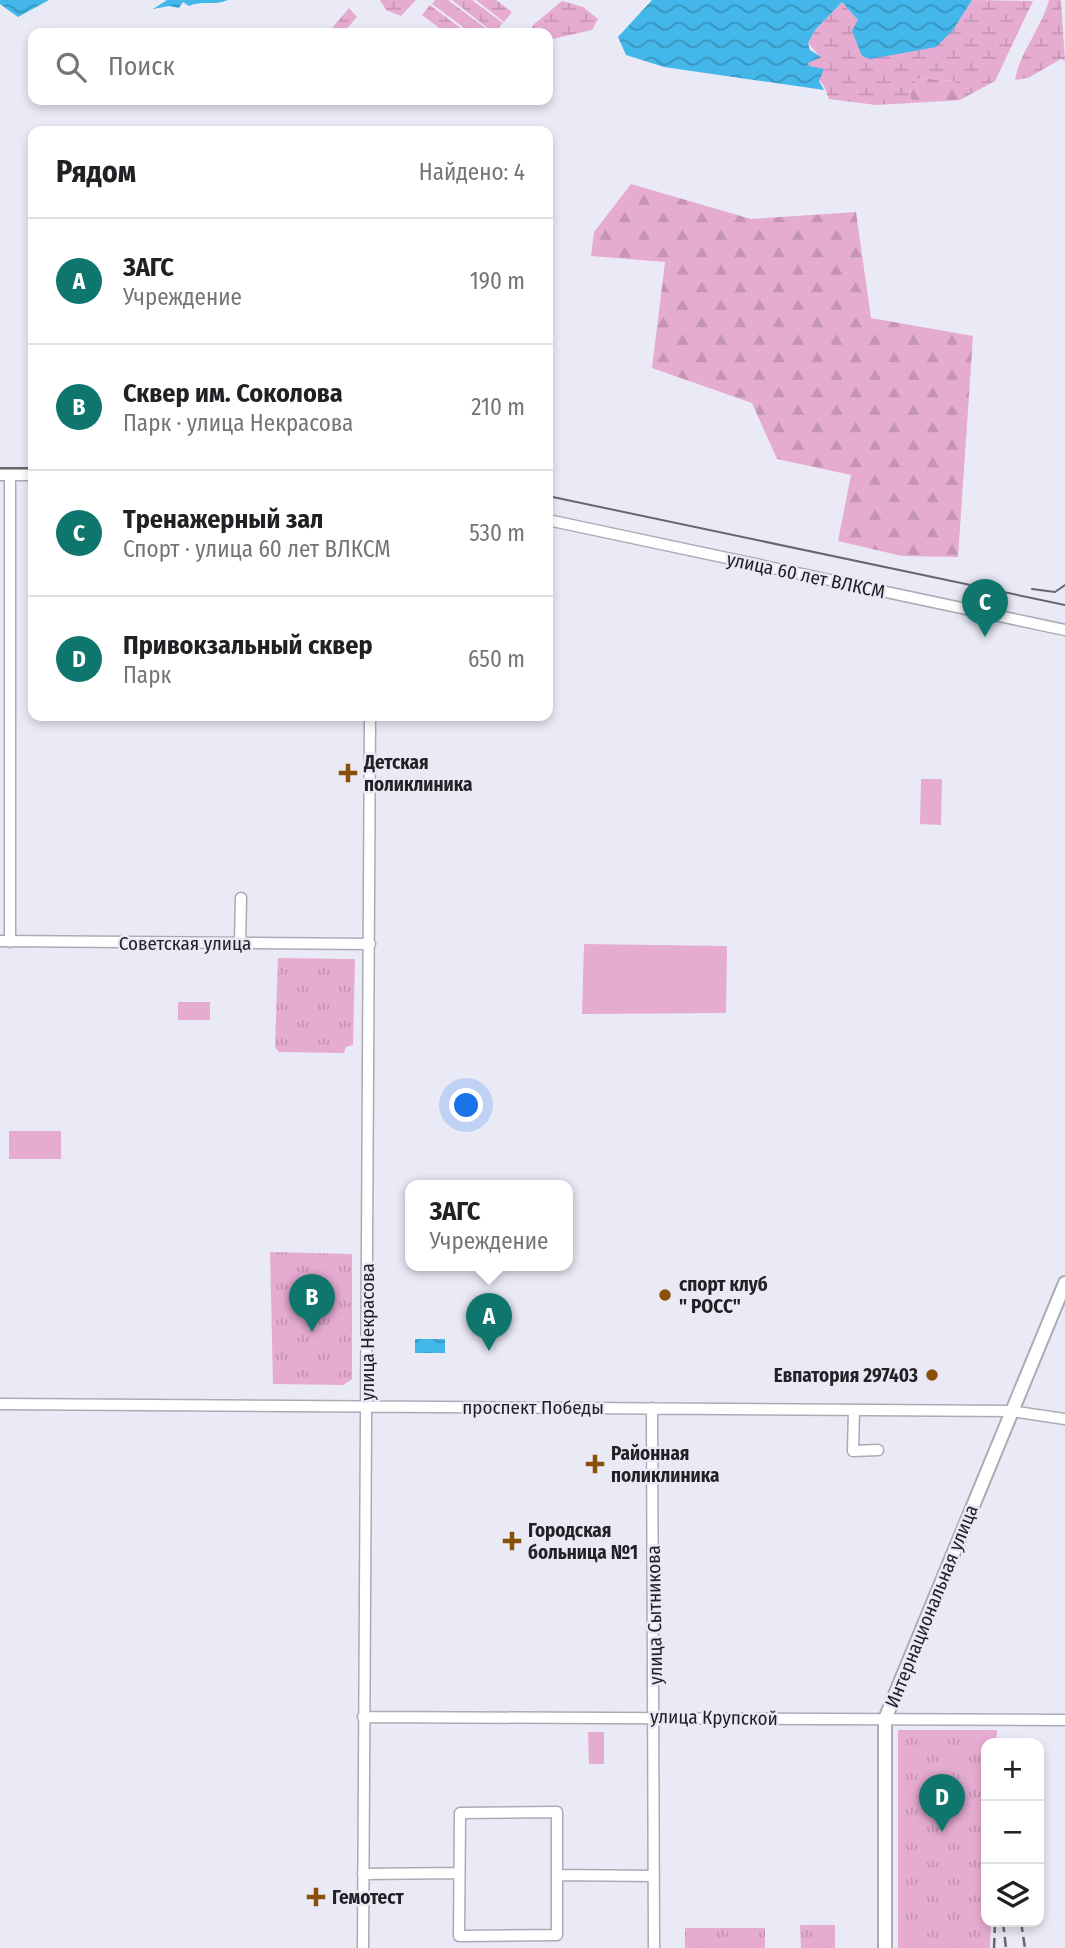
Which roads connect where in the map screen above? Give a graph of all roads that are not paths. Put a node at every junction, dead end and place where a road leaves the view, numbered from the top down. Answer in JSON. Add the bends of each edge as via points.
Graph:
{"nodes":[{"id":1,"x":28,"y":472,"type":"edge"},
{"id":2,"x":5,"y":475,"type":"edge"},
{"id":3,"x":553,"y":521,"type":"edge"},
{"id":4,"x":1065,"y":630,"type":"edge"},
{"id":5,"x":370,"y":721,"type":"edge"},
{"id":6,"x":241,"y":898,"type":"dead end"},
{"id":7,"x":5,"y":942,"type":"edge"},
{"id":8,"x":240,"y":943,"type":"junction"},
{"id":9,"x":370,"y":943,"type":"junction"},
{"id":10,"x":1065,"y":1283,"type":"edge"},
{"id":11,"x":0,"y":1404,"type":"edge"},
{"id":12,"x":367,"y":1407,"type":"junction"},
{"id":13,"x":652,"y":1408,"type":"junction"},
{"id":14,"x":855,"y":1410,"type":"junction"},
{"id":15,"x":1011,"y":1411,"type":"junction"},
{"id":16,"x":1065,"y":1419,"type":"edge"},
{"id":17,"x":878,"y":1450,"type":"dead end"},
{"id":18,"x":655,"y":1716,"type":"junction"},
{"id":19,"x":363,"y":1717,"type":"junction"},
{"id":20,"x":886,"y":1719,"type":"junction"},
{"id":21,"x":1065,"y":1720,"type":"edge"},
{"id":22,"x":363,"y":1874,"type":"junction"},
{"id":23,"x":458,"y":1874,"type":"junction"},
{"id":24,"x":557,"y":1875,"type":"junction"},
{"id":25,"x":654,"y":1876,"type":"junction"},
{"id":26,"x":363,"y":1948,"type":"edge"},
{"id":27,"x":654,"y":1948,"type":"edge"},
{"id":28,"x":885,"y":1948,"type":"edge"}],
"edges":[{"from":1,"to":2,"type":"street"},
{"from":2,"to":7,"type":"street"},
{"from":3,"to":4,"type":"street","name":"улица 60 лет ВЛКСМ"},
{"from":5,"to":9,"type":"street","name":"улица Некрасова"},
{"from":6,"to":8,"type":"street"},
{"from":7,"to":8,"type":"street","name":"Советская улица"},
{"from":8,"to":9,"type":"street","name":"Советская улица"},
{"from":9,"to":12,"type":"street","name":"улица Некрасова"},
{"from":10,"to":15,"type":"main road","name":"Интернациональная улица"},
{"from":11,"to":12,"type":"street","name":"проспект Победы"},
{"from":12,"to":13,"type":"street","name":"проспект Победы"},
{"from":12,"to":19,"type":"street","name":"улица Некрасова"},
{"from":13,"to":14,"type":"street","name":"проспект Победы"},
{"from":13,"to":18,"type":"street","name":"улица Сытникова"},
{"from":14,"to":15,"type":"street","name":"проспект Победы"},
{"from":14,"to":17,"type":"street","via":[[853,1451]]},
{"from":15,"to":16,"type":"street","name":"проспект Победы"},
{"from":15,"to":20,"type":"main road","name":"Интернациональная улица"},
{"from":18,"to":19,"type":"street","name":"улица Крупской"},
{"from":18,"to":20,"type":"street","name":"улица Крупской"},
{"from":18,"to":25,"type":"street","name":"улица Сытникова"},
{"from":19,"to":22,"type":"street","name":"улица Некрасова"},
{"from":20,"to":21,"type":"street","name":"улица Крупской"},
{"from":20,"to":28,"type":"main road","name":"Интернациональная улица"},
{"from":22,"to":23,"type":"street"},
{"from":22,"to":26,"type":"street","name":"улица Некрасова"},
{"from":23,"to":24,"type":"street","via":[[459,1936],[557,1935]]},
{"from":23,"to":24,"type":"street","via":[[460,1813],[557,1812]]},
{"from":24,"to":25,"type":"street"},
{"from":25,"to":27,"type":"street","name":"улица Сытникова"}]}
